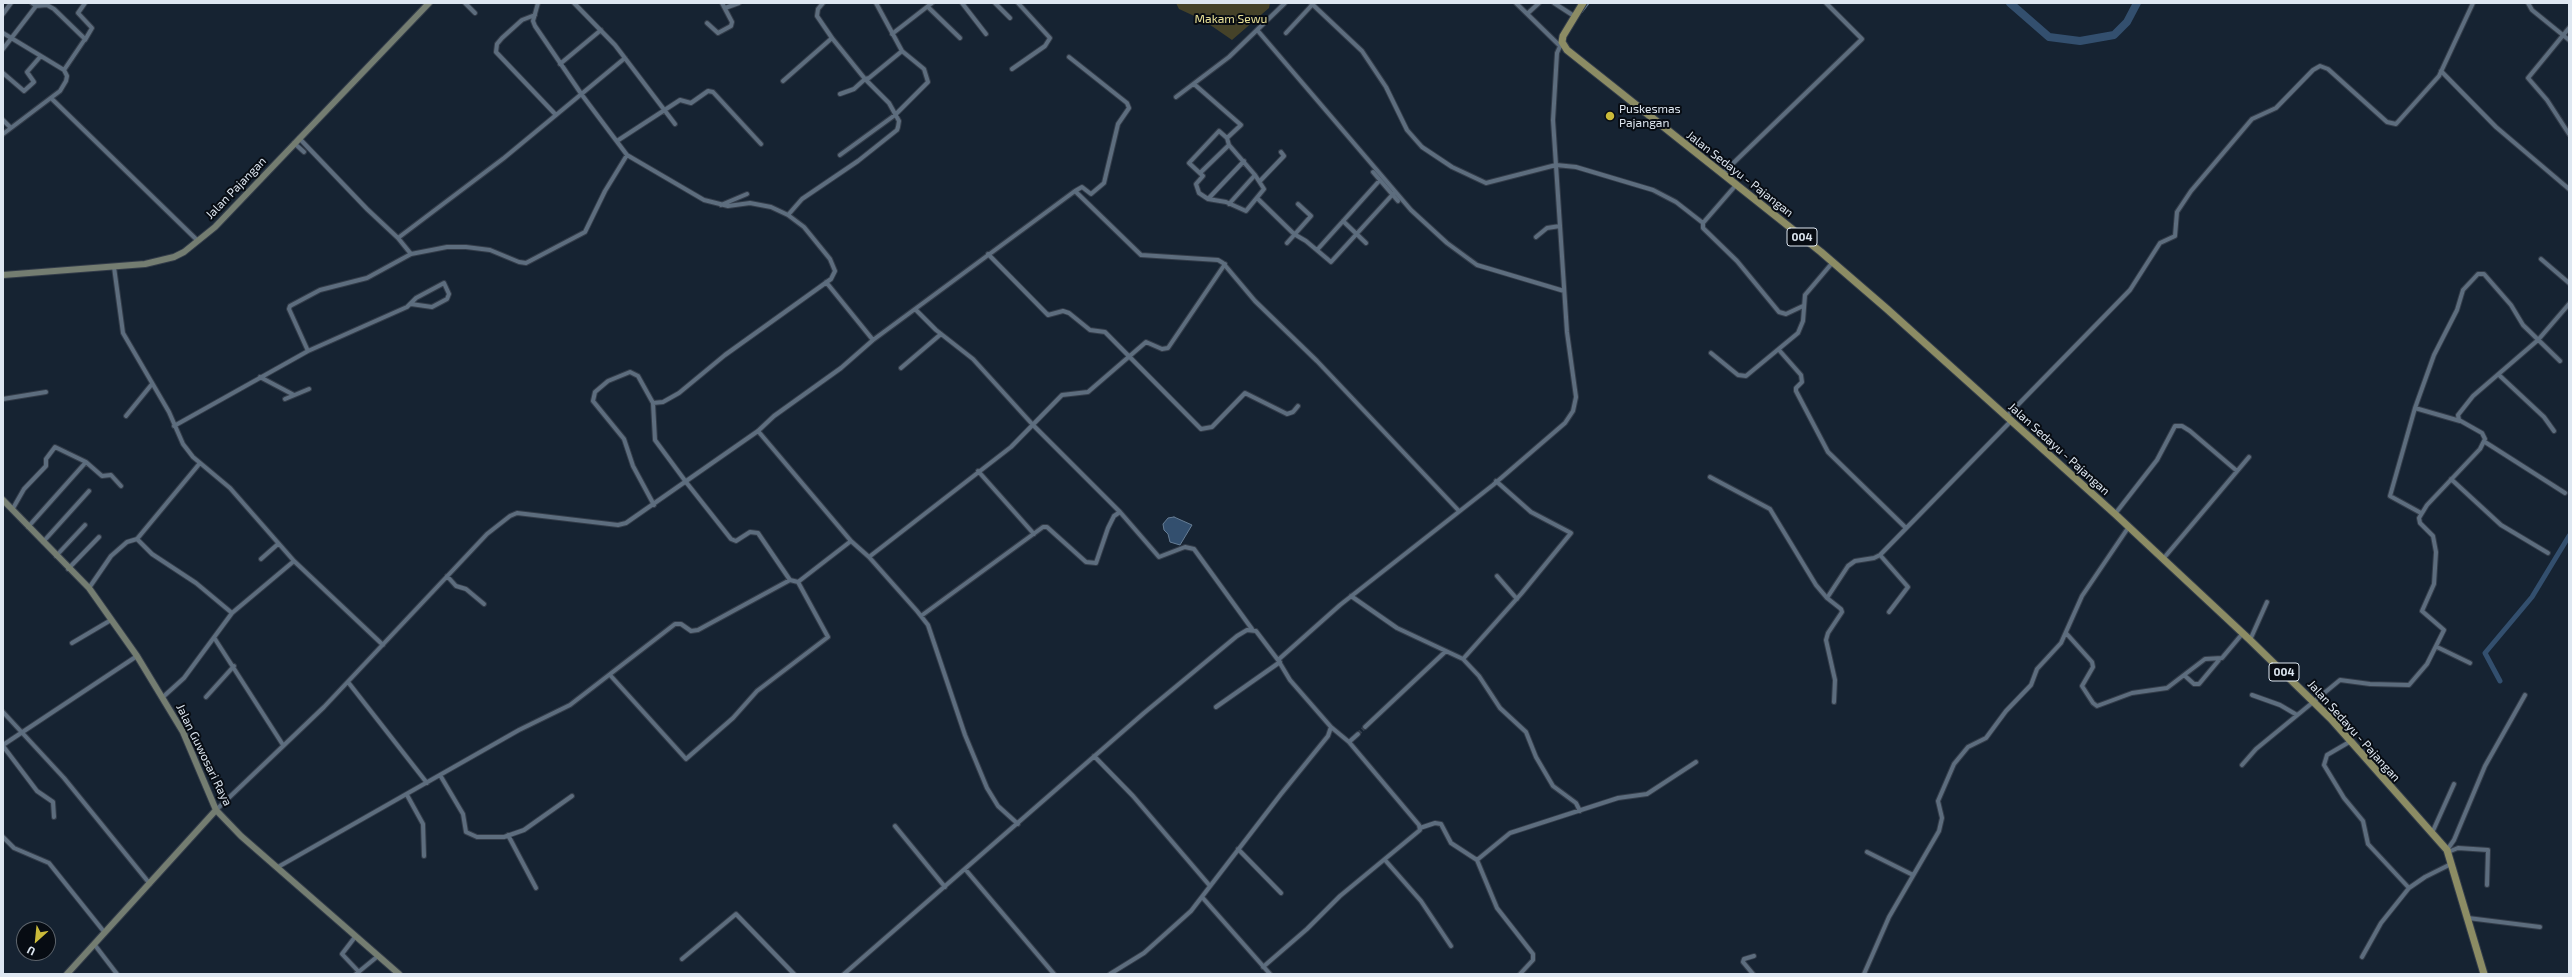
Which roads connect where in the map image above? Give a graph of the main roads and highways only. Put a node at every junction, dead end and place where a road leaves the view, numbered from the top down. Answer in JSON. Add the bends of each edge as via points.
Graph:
{"nodes":[{"id":1,"x":1582,"y":3,"type":"edge"},
{"id":2,"x":2484,"y":974,"type":"edge"}],
"edges":[{"from":1,"to":2,"type":"main road","name":"Jalan Sedayu - Pajangan","number":"004","via":[[1561,44],[1833,262],[2115,514],[2314,701],[2447,851]]}]}
